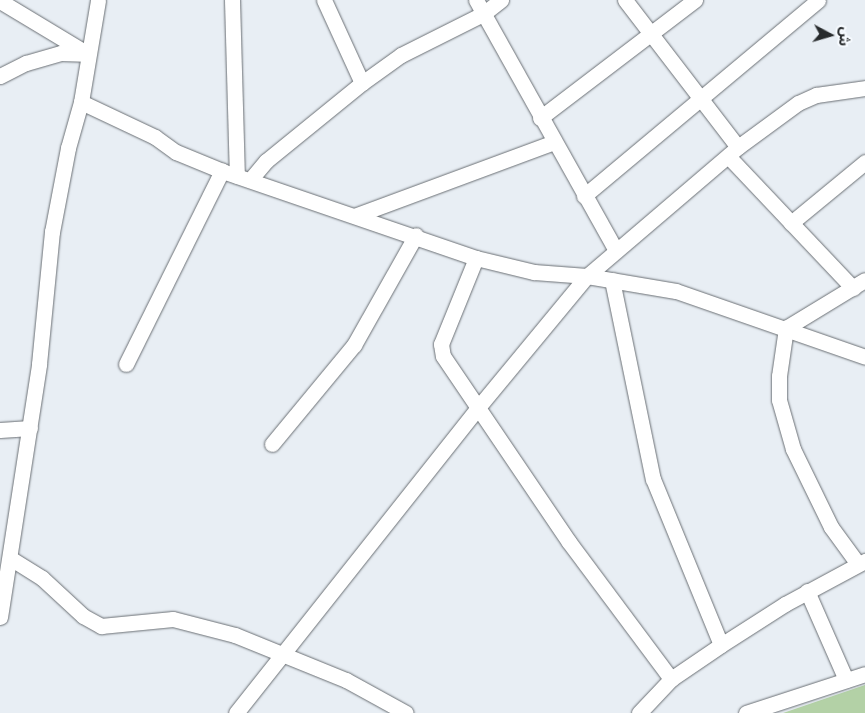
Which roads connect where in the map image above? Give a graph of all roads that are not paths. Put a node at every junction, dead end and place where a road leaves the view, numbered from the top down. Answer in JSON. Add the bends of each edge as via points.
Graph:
{"nodes":[{"id":1,"x":98,"y":0,"type":"edge"},
{"id":2,"x":232,"y":0,"type":"edge"},
{"id":3,"x":324,"y":0,"type":"edge"},
{"id":4,"x":476,"y":0,"type":"edge"},
{"id":5,"x":501,"y":0,"type":"edge"},
{"id":6,"x":625,"y":0,"type":"edge"},
{"id":7,"x":695,"y":0,"type":"edge"},
{"id":8,"x":818,"y":0,"type":"edge"},
{"id":9,"x":0,"y":1,"type":"edge"},
{"id":10,"x":483,"y":14,"type":"junction"},
{"id":11,"x":651,"y":36,"type":"junction"},
{"id":12,"x":88,"y":54,"type":"junction"},
{"id":13,"x":0,"y":76,"type":"edge"},
{"id":14,"x":362,"y":82,"type":"junction"},
{"id":15,"x":865,"y":88,"type":"edge"},
{"id":16,"x":702,"y":97,"type":"junction"},
{"id":17,"x":81,"y":102,"type":"junction"},
{"id":18,"x":540,"y":118,"type":"junction"},
{"id":19,"x":554,"y":142,"type":"junction"},
{"id":20,"x":733,"y":151,"type":"junction"},
{"id":21,"x":865,"y":162,"type":"edge"},
{"id":22,"x":222,"y":172,"type":"junction"},
{"id":23,"x":243,"y":178,"type":"junction"},
{"id":24,"x":584,"y":196,"type":"junction"},
{"id":25,"x":357,"y":215,"type":"junction"},
{"id":26,"x":791,"y":223,"type":"junction"},
{"id":27,"x":416,"y":235,"type":"junction"},
{"id":28,"x":615,"y":249,"type":"junction"},
{"id":29,"x":476,"y":258,"type":"junction"},
{"id":30,"x":587,"y":276,"type":"junction"},
{"id":31,"x":612,"y":280,"type":"junction"},
{"id":32,"x":859,"y":284,"type":"edge"},
{"id":33,"x":786,"y":328,"type":"junction"},
{"id":34,"x":865,"y":357,"type":"edge"},
{"id":35,"x":126,"y":364,"type":"dead end"},
{"id":36,"x":476,"y":410,"type":"junction"},
{"id":37,"x":30,"y":428,"type":"junction"},
{"id":38,"x":0,"y":430,"type":"edge"},
{"id":39,"x":272,"y":444,"type":"dead end"},
{"id":40,"x":10,"y":558,"type":"junction"},
{"id":41,"x":862,"y":562,"type":"edge"},
{"id":42,"x":807,"y":591,"type":"junction"},
{"id":43,"x":0,"y":617,"type":"edge"},
{"id":44,"x":720,"y":645,"type":"junction"},
{"id":45,"x":283,"y":653,"type":"junction"},
{"id":46,"x":865,"y":674,"type":"edge"},
{"id":47,"x":671,"y":679,"type":"junction"},
{"id":48,"x":846,"y":680,"type":"junction"},
{"id":49,"x":236,"y":713,"type":"edge"},
{"id":50,"x":406,"y":713,"type":"edge"},
{"id":51,"x":639,"y":713,"type":"edge"},
{"id":52,"x":746,"y":713,"type":"edge"}],
"edges":[{"from":1,"to":12,"type":"street"},
{"from":2,"to":23,"type":"street"},
{"from":3,"to":14,"type":"street"},
{"from":4,"to":10,"type":"street"},
{"from":5,"to":10,"type":"street"},
{"from":6,"to":11,"type":"street"},
{"from":7,"to":11,"type":"street"},
{"from":8,"to":16,"type":"street"},
{"from":9,"to":12,"type":"street"},
{"from":10,"to":14,"type":"street","via":[[401,55]]},
{"from":10,"to":18,"type":"street"},
{"from":11,"to":16,"type":"street"},
{"from":11,"to":18,"type":"street"},
{"from":12,"to":13,"type":"street","via":[[60,52]]},
{"from":12,"to":17,"type":"street"},
{"from":14,"to":23,"type":"street"},
{"from":15,"to":20,"type":"street","via":[[816,95],[798,103]]},
{"from":16,"to":20,"type":"street"},
{"from":16,"to":24,"type":"street"},
{"from":17,"to":22,"type":"street","via":[[155,137],[176,152]]},
{"from":17,"to":37,"type":"street","via":[[68,148],[52,232]]},
{"from":18,"to":19,"type":"street"},
{"from":19,"to":24,"type":"street"},
{"from":19,"to":25,"type":"street"},
{"from":20,"to":26,"type":"street"},
{"from":20,"to":28,"type":"street"},
{"from":21,"to":26,"type":"street"},
{"from":22,"to":23,"type":"street"},
{"from":22,"to":35,"type":"street"},
{"from":23,"to":25,"type":"street"},
{"from":24,"to":28,"type":"street"},
{"from":25,"to":27,"type":"street"},
{"from":26,"to":32,"type":"street"},
{"from":27,"to":29,"type":"street"},
{"from":27,"to":39,"type":"street","via":[[354,346]]},
{"from":28,"to":30,"type":"street"},
{"from":29,"to":30,"type":"street","via":[[534,272]]},
{"from":29,"to":36,"type":"street","via":[[442,344],[443,356]]},
{"from":30,"to":31,"type":"street"},
{"from":30,"to":36,"type":"street"},
{"from":31,"to":33,"type":"street","via":[[676,291]]},
{"from":31,"to":44,"type":"street","via":[[653,479]]},
{"from":32,"to":33,"type":"street"},
{"from":33,"to":34,"type":"street"},
{"from":33,"to":41,"type":"street","via":[[780,353],[779,400],[793,448],[831,527]]},
{"from":36,"to":45,"type":"street"},
{"from":36,"to":47,"type":"street"},
{"from":37,"to":38,"type":"street"},
{"from":37,"to":40,"type":"street"},
{"from":40,"to":43,"type":"street"},
{"from":40,"to":45,"type":"street","via":[[37,573],[83,616],[101,626],[172,619],[235,635]]},
{"from":41,"to":42,"type":"street"},
{"from":42,"to":44,"type":"street"},
{"from":42,"to":48,"type":"street"},
{"from":44,"to":47,"type":"street"},
{"from":45,"to":49,"type":"street"},
{"from":45,"to":50,"type":"street","via":[[371,692]]},
{"from":46,"to":48,"type":"street"},
{"from":47,"to":51,"type":"street"},
{"from":48,"to":52,"type":"street"}]}
